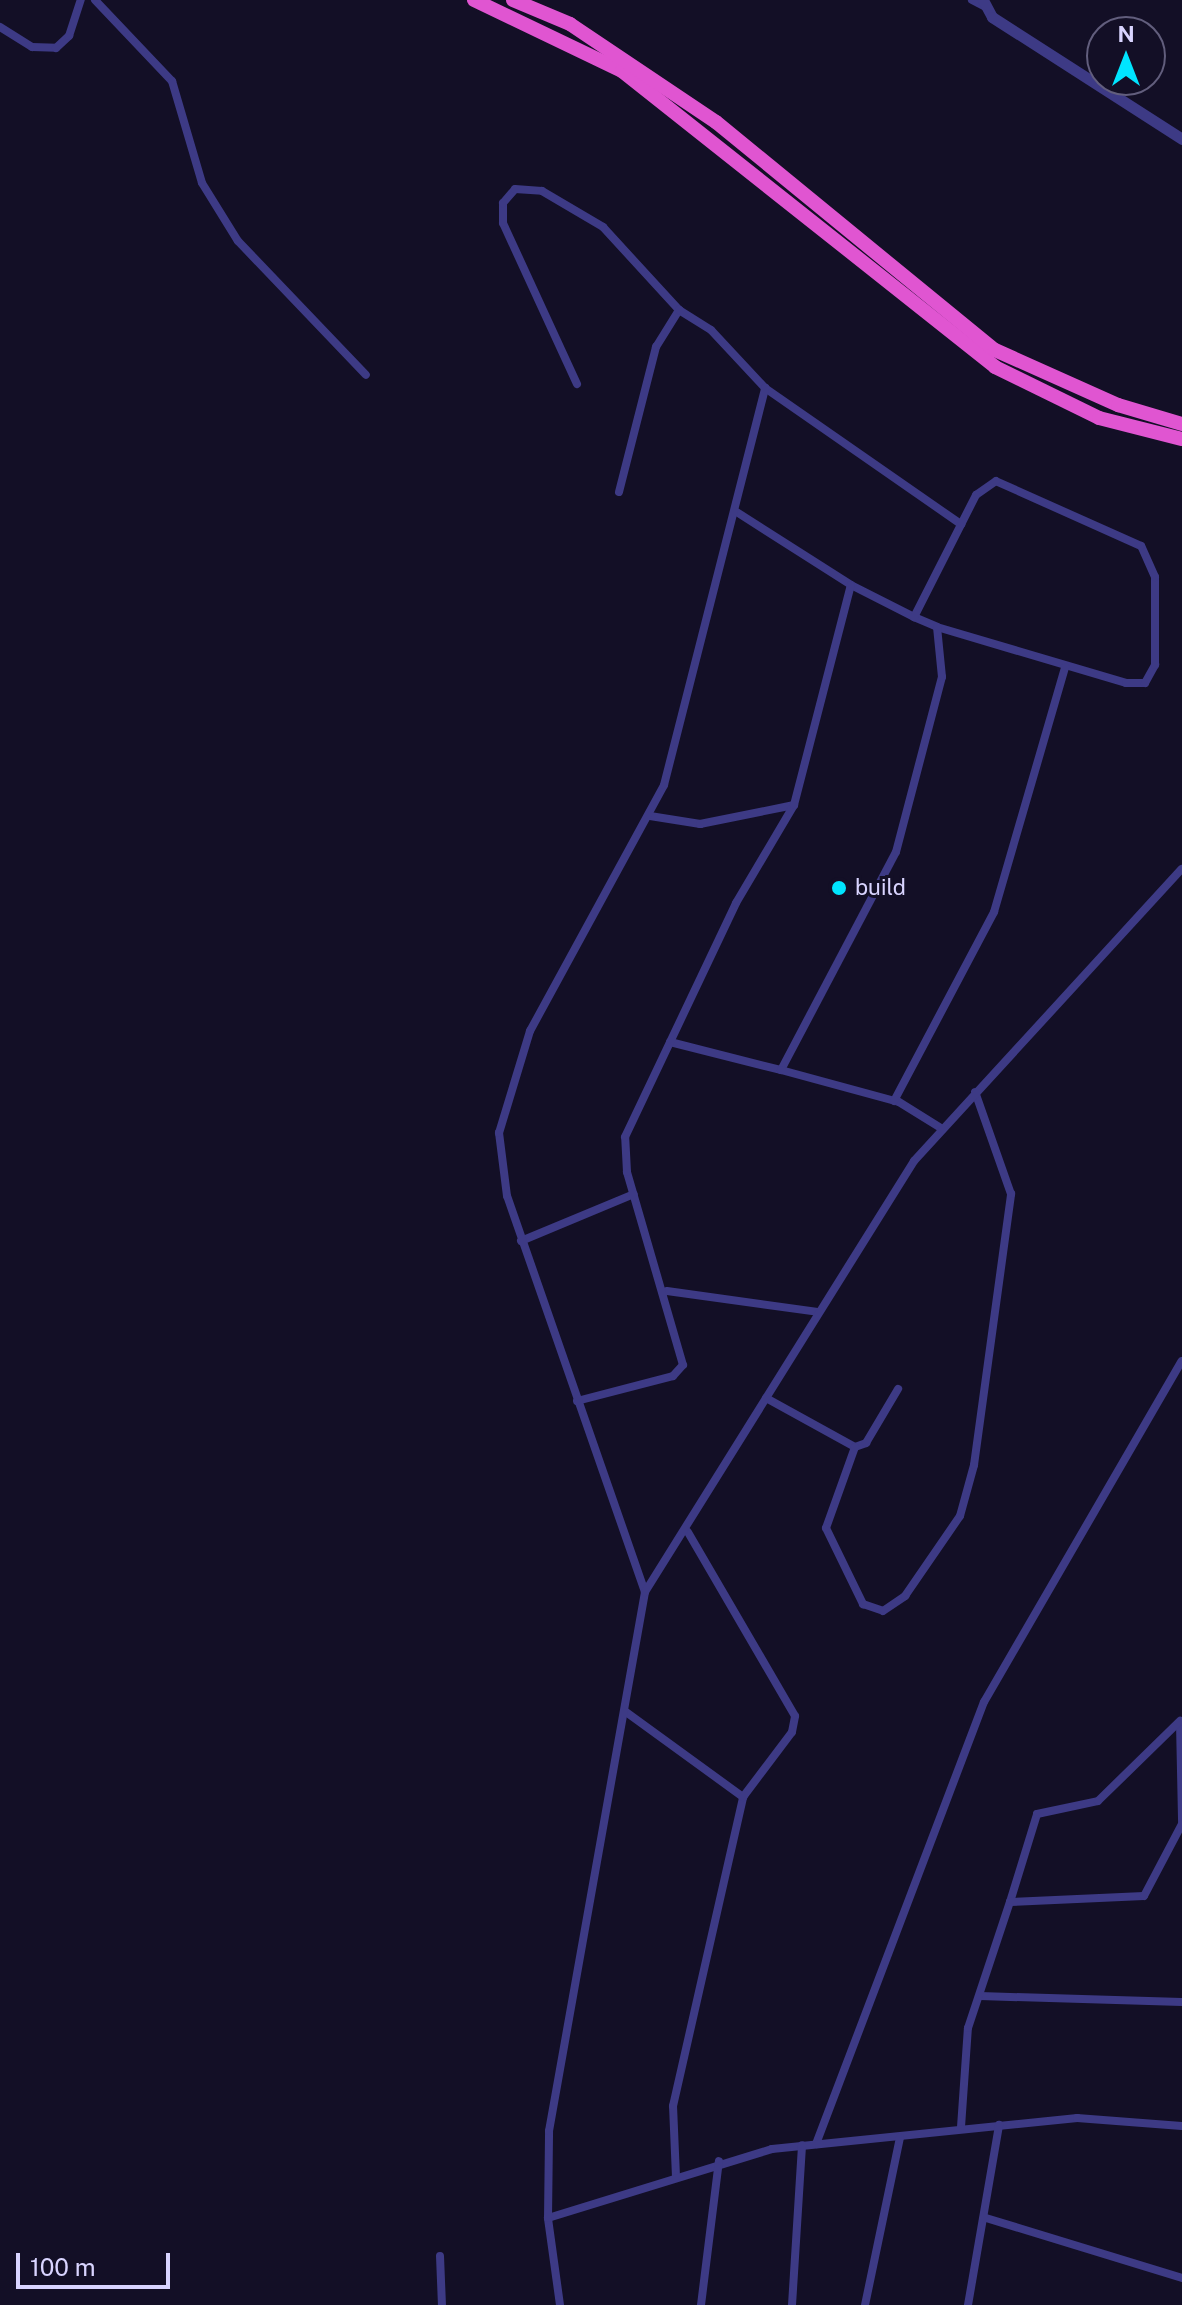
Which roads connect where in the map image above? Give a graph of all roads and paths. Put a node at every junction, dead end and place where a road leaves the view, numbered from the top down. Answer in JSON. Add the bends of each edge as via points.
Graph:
{"nodes":[{"id":1,"x":81,"y":0,"type":"edge"},
{"id":2,"x":95,"y":0,"type":"edge"},
{"id":3,"x":474,"y":0,"type":"edge"},
{"id":4,"x":513,"y":0,"type":"edge"},
{"id":5,"x":972,"y":0,"type":"edge"},
{"id":6,"x":984,"y":3,"type":"edge"},
{"id":7,"x":0,"y":27,"type":"edge"},
{"id":8,"x":1182,"y":139,"type":"edge"},
{"id":9,"x":679,"y":310,"type":"junction"},
{"id":10,"x":366,"y":375,"type":"dead end"},
{"id":11,"x":577,"y":384,"type":"dead end"},
{"id":12,"x":765,"y":388,"type":"junction"},
{"id":13,"x":1182,"y":424,"type":"edge"},
{"id":14,"x":1182,"y":439,"type":"edge"},
{"id":15,"x":619,"y":492,"type":"dead end"},
{"id":16,"x":735,"y":511,"type":"junction"},
{"id":17,"x":961,"y":524,"type":"junction"},
{"id":18,"x":851,"y":585,"type":"junction"},
{"id":19,"x":914,"y":617,"type":"junction"},
{"id":20,"x":937,"y":627,"type":"junction"},
{"id":21,"x":1065,"y":667,"type":"junction"},
{"id":22,"x":794,"y":805,"type":"junction"},
{"id":23,"x":650,"y":816,"type":"junction"},
{"id":24,"x":1182,"y":869,"type":"edge"},
{"id":25,"x":670,"y":1042,"type":"junction"},
{"id":26,"x":781,"y":1070,"type":"junction"},
{"id":27,"x":975,"y":1092,"type":"junction"},
{"id":28,"x":894,"y":1101,"type":"junction"},
{"id":29,"x":941,"y":1128,"type":"junction"},
{"id":30,"x":634,"y":1194,"type":"junction"},
{"id":31,"x":521,"y":1241,"type":"junction"},
{"id":32,"x":667,"y":1291,"type":"junction"},
{"id":33,"x":818,"y":1312,"type":"junction"},
{"id":34,"x":1182,"y":1361,"type":"edge"},
{"id":35,"x":898,"y":1389,"type":"dead end"},
{"id":36,"x":766,"y":1398,"type":"junction"},
{"id":37,"x":577,"y":1401,"type":"junction"},
{"id":38,"x":855,"y":1447,"type":"junction"},
{"id":39,"x":688,"y":1532,"type":"junction"},
{"id":40,"x":645,"y":1592,"type":"junction"},
{"id":41,"x":626,"y":1712,"type":"junction"},
{"id":42,"x":1181,"y":1720,"type":"edge"},
{"id":43,"x":743,"y":1797,"type":"junction"},
{"id":44,"x":1182,"y":1823,"type":"edge"},
{"id":45,"x":1010,"y":1902,"type":"junction"},
{"id":46,"x":980,"y":1996,"type":"junction"},
{"id":47,"x":1182,"y":2002,"type":"edge"},
{"id":48,"x":999,"y":2125,"type":"junction"},
{"id":49,"x":1182,"y":2126,"type":"edge"},
{"id":50,"x":961,"y":2127,"type":"junction"},
{"id":51,"x":900,"y":2138,"type":"junction"},
{"id":52,"x":816,"y":2144,"type":"junction"},
{"id":53,"x":802,"y":2145,"type":"junction"},
{"id":54,"x":719,"y":2161,"type":"junction"},
{"id":55,"x":676,"y":2177,"type":"junction"},
{"id":56,"x":548,"y":2218,"type":"junction"},
{"id":57,"x":986,"y":2218,"type":"junction"},
{"id":58,"x":440,"y":2256,"type":"dead end"},
{"id":59,"x":1182,"y":2278,"type":"edge"},
{"id":60,"x":442,"y":2305,"type":"edge"},
{"id":61,"x":560,"y":2305,"type":"edge"},
{"id":62,"x":701,"y":2305,"type":"edge"},
{"id":63,"x":792,"y":2305,"type":"edge"},
{"id":64,"x":865,"y":2305,"type":"edge"},
{"id":65,"x":968,"y":2305,"type":"edge"}],
"edges":[{"from":1,"to":7,"type":"street","via":[[75,25],[56,48],[32,47]]},
{"from":2,"to":10,"type":"street","via":[[172,81],[202,183],[238,241]]},
{"from":3,"to":14,"type":"highway","via":[[622,71],[995,367],[1099,418]]},
{"from":4,"to":13,"type":"highway","via":[[570,24],[716,122],[995,350],[1118,405]]},
{"from":5,"to":6,"type":"street"},
{"from":6,"to":8,"type":"street"},
{"from":9,"to":11,"type":"street","via":[[603,227],[542,191],[515,189],[502,211],[512,252]]},
{"from":9,"to":12,"type":"street","via":[[711,330]]},
{"from":9,"to":15,"type":"street","via":[[656,347]]},
{"from":12,"to":16,"type":"street"},
{"from":12,"to":17,"type":"street"},
{"from":16,"to":18,"type":"street"},
{"from":16,"to":23,"type":"street","via":[[675,747]]},
{"from":17,"to":19,"type":"street"},
{"from":17,"to":21,"type":"street","via":[[981,487],[996,481],[1120,534],[1147,553],[1157,597],[1150,678],[1137,685]]},
{"from":18,"to":19,"type":"street"},
{"from":18,"to":22,"type":"street"},
{"from":19,"to":20,"type":"street"},
{"from":20,"to":21,"type":"street"},
{"from":20,"to":26,"type":"street","via":[[942,677],[896,852]]},
{"from":21,"to":28,"type":"street","via":[[994,912]]},
{"from":22,"to":23,"type":"street","via":[[700,824]]},
{"from":22,"to":25,"type":"street","via":[[736,903]]},
{"from":23,"to":31,"type":"street","via":[[530,1031],[505,1099],[500,1158]]},
{"from":24,"to":27,"type":"street"},
{"from":25,"to":26,"type":"street"},
{"from":25,"to":30,"type":"street","via":[[625,1137]]},
{"from":26,"to":28,"type":"street"},
{"from":27,"to":29,"type":"street"},
{"from":27,"to":38,"type":"street","via":[[1011,1194],[974,1465],[960,1516],[905,1596],[883,1611],[863,1604],[826,1528]]},
{"from":28,"to":29,"type":"street"},
{"from":29,"to":33,"type":"street","via":[[893,1190]]},
{"from":30,"to":31,"type":"street"},
{"from":30,"to":32,"type":"street"},
{"from":31,"to":37,"type":"street"},
{"from":32,"to":33,"type":"street"},
{"from":32,"to":37,"type":"street","via":[[683,1354],[677,1373]]},
{"from":33,"to":36,"type":"street"},
{"from":34,"to":52,"type":"street","via":[[984,1702]]},
{"from":35,"to":38,"type":"street","via":[[866,1443]]},
{"from":36,"to":38,"type":"street"},
{"from":36,"to":39,"type":"street"},
{"from":37,"to":40,"type":"street"},
{"from":39,"to":40,"type":"street"},
{"from":39,"to":43,"type":"street","via":[[794,1713],[792,1732]]},
{"from":40,"to":41,"type":"street"},
{"from":41,"to":43,"type":"street"},
{"from":41,"to":56,"type":"street","via":[[553,2104]]},
{"from":42,"to":44,"type":"street"},
{"from":42,"to":45,"type":"street","via":[[1098,1801],[1037,1814]]},
{"from":43,"to":55,"type":"street","via":[[673,2106]]},
{"from":44,"to":45,"type":"street","via":[[1144,1896]]},
{"from":45,"to":46,"type":"street"},
{"from":46,"to":47,"type":"street"},
{"from":46,"to":50,"type":"street","via":[[968,2028]]},
{"from":48,"to":49,"type":"street","via":[[1129,2117]]},
{"from":48,"to":50,"type":"street"},
{"from":48,"to":57,"type":"street"},
{"from":50,"to":51,"type":"street"},
{"from":51,"to":52,"type":"street"},
{"from":51,"to":64,"type":"street"},
{"from":52,"to":53,"type":"street"},
{"from":53,"to":54,"type":"street"},
{"from":53,"to":63,"type":"street"},
{"from":54,"to":55,"type":"street"},
{"from":54,"to":62,"type":"street"},
{"from":55,"to":56,"type":"street"},
{"from":56,"to":61,"type":"street"},
{"from":57,"to":59,"type":"street"},
{"from":57,"to":65,"type":"street"},
{"from":58,"to":60,"type":"street"}]}
